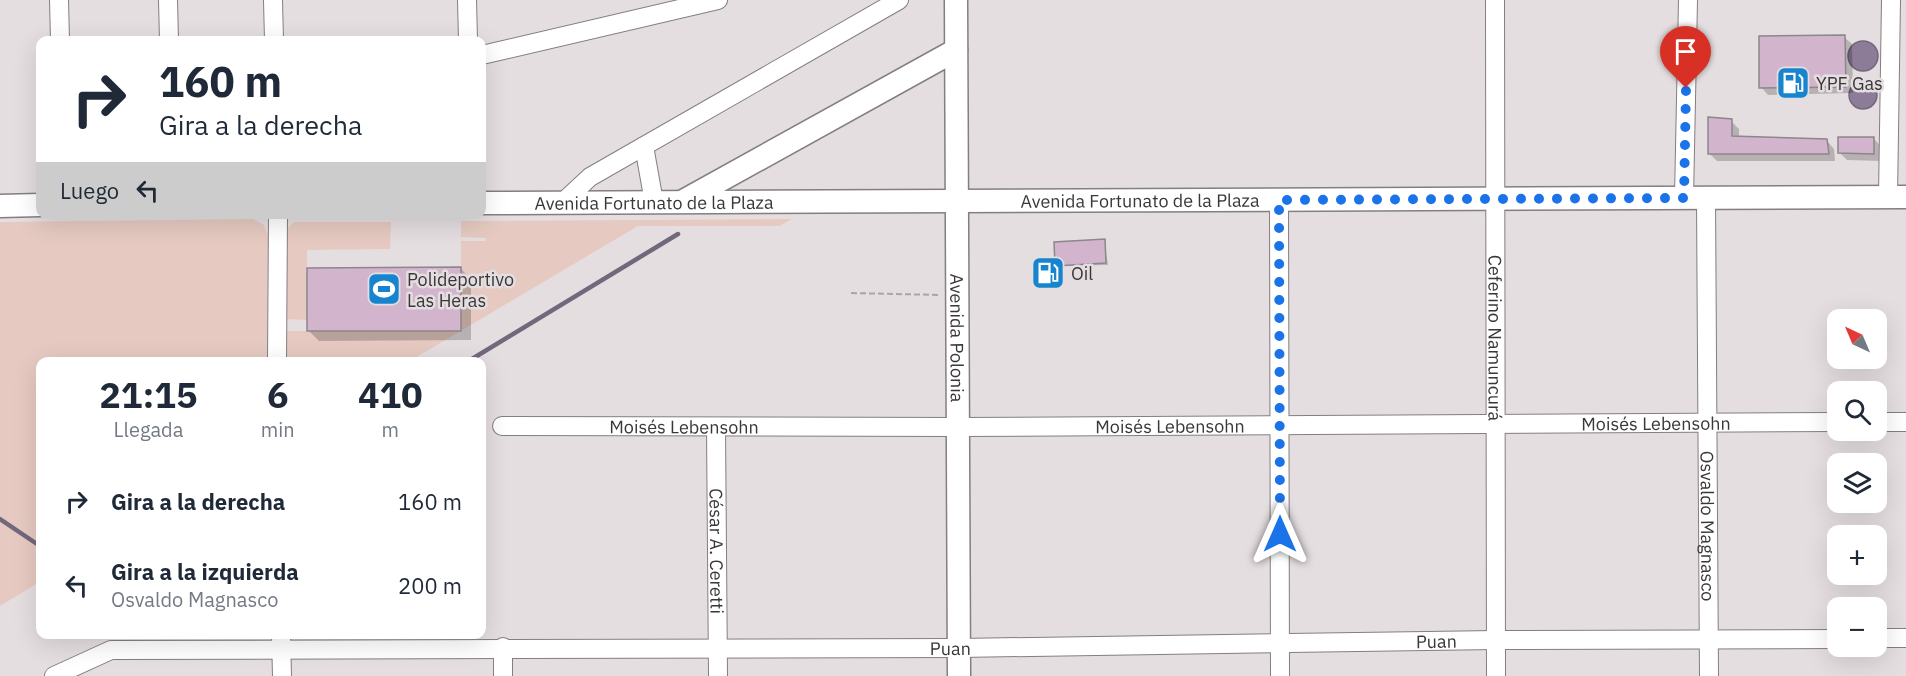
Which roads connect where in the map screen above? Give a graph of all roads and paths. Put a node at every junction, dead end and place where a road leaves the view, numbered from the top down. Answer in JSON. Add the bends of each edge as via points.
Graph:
{"nodes":[{"id":1,"x":59,"y":0,"type":"edge"},
{"id":2,"x":168,"y":0,"type":"edge"},
{"id":3,"x":273,"y":0,"type":"edge"},
{"id":4,"x":467,"y":0,"type":"edge"},
{"id":5,"x":718,"y":0,"type":"edge"},
{"id":6,"x":899,"y":0,"type":"edge"},
{"id":7,"x":956,"y":0,"type":"edge"},
{"id":8,"x":1495,"y":0,"type":"edge"},
{"id":9,"x":1688,"y":0,"type":"edge"},
{"id":10,"x":1891,"y":0,"type":"edge"},
{"id":11,"x":60,"y":36,"type":"edge"},
{"id":12,"x":169,"y":36,"type":"edge"},
{"id":13,"x":274,"y":36,"type":"edge"},
{"id":14,"x":468,"y":36,"type":"edge"},
{"id":15,"x":956,"y":50,"type":"junction"},
{"id":16,"x":486,"y":54,"type":"edge"},
{"id":17,"x":644,"y":146,"type":"junction"},
{"id":18,"x":1897,"y":197,"type":"edge"},
{"id":19,"x":1695,"y":198,"type":"junction"},
{"id":20,"x":1494,"y":199,"type":"junction"},
{"id":21,"x":957,"y":200,"type":"junction"},
{"id":22,"x":1279,"y":200,"type":"junction"},
{"id":23,"x":654,"y":202,"type":"junction"},
{"id":24,"x":682,"y":202,"type":"junction"},
{"id":25,"x":486,"y":203,"type":"edge"},
{"id":26,"x":562,"y":203,"type":"junction"},
{"id":27,"x":36,"y":205,"type":"edge"},
{"id":28,"x":0,"y":206,"type":"edge"},
{"id":29,"x":278,"y":219,"type":"edge"},
{"id":30,"x":851,"y":293,"type":"dead end"},
{"id":31,"x":957,"y":295,"type":"junction"},
{"id":32,"x":278,"y":357,"type":"edge"},
{"id":33,"x":1827,"y":422,"type":"edge"},
{"id":34,"x":1887,"y":422,"type":"edge"},
{"id":35,"x":1906,"y":422,"type":"edge"},
{"id":36,"x":1707,"y":423,"type":"junction"},
{"id":37,"x":1495,"y":424,"type":"junction"},
{"id":38,"x":1279,"y":425,"type":"junction"},
{"id":39,"x":502,"y":426,"type":"dead end"},
{"id":40,"x":716,"y":427,"type":"junction"},
{"id":41,"x":958,"y":427,"type":"junction"},
{"id":42,"x":1887,"y":638,"type":"edge"},
{"id":43,"x":1906,"y":638,"type":"edge"},
{"id":44,"x":1827,"y":639,"type":"edge"},
{"id":45,"x":1496,"y":640,"type":"junction"},
{"id":46,"x":1708,"y":640,"type":"junction"},
{"id":47,"x":281,"y":642,"type":"edge"},
{"id":48,"x":1280,"y":642,"type":"junction"},
{"id":49,"x":503,"y":647,"type":"junction"},
{"id":50,"x":959,"y":648,"type":"junction"},
{"id":51,"x":718,"y":649,"type":"junction"},
{"id":52,"x":63,"y":673,"type":"edge"},
{"id":53,"x":282,"y":676,"type":"edge"},
{"id":54,"x":503,"y":676,"type":"edge"},
{"id":55,"x":718,"y":676,"type":"edge"},
{"id":56,"x":959,"y":676,"type":"edge"},
{"id":57,"x":1280,"y":676,"type":"edge"},
{"id":58,"x":1496,"y":676,"type":"edge"},
{"id":59,"x":1709,"y":676,"type":"edge"}],
"edges":[{"from":1,"to":11,"type":"street"},
{"from":2,"to":12,"type":"street"},
{"from":3,"to":13,"type":"street"},
{"from":4,"to":14,"type":"street"},
{"from":5,"to":16,"type":"street"},
{"from":6,"to":17,"type":"street"},
{"from":7,"to":15,"type":"main road","name":"Avenida Polonia"},
{"from":8,"to":20,"type":"street","name":"Ceferino Namuncurá"},
{"from":9,"to":19,"type":"street","name":"Osvaldo Magnasco"},
{"from":10,"to":18,"type":"street"},
{"from":15,"to":21,"type":"main road","name":"Avenida Polonia"},
{"from":15,"to":24,"type":"main road"},
{"from":17,"to":23,"type":"street"},
{"from":17,"to":26,"type":"street","via":[[590,177]]},
{"from":18,"to":19,"type":"main road","name":"Avenida Fortunato de la Plaza"},
{"from":19,"to":20,"type":"main road","name":"Avenida Fortunato de la Plaza"},
{"from":19,"to":36,"type":"street","name":"Osvaldo Magnasco"},
{"from":20,"to":22,"type":"main road","name":"Avenida Fortunato de la Plaza"},
{"from":20,"to":37,"type":"street","name":"Ceferino Namuncurá"},
{"from":21,"to":22,"type":"main road","name":"Avenida Fortunato de la Plaza"},
{"from":21,"to":24,"type":"main road","name":"Avenida Fortunato de la Plaza"},
{"from":21,"to":31,"type":"main road","name":"Avenida Polonia"},
{"from":22,"to":38,"type":"street"},
{"from":23,"to":24,"type":"main road","name":"Avenida Fortunato de la Plaza"},
{"from":23,"to":26,"type":"main road","name":"Avenida Fortunato de la Plaza"},
{"from":25,"to":26,"type":"main road","name":"Avenida Fortunato de la Plaza"},
{"from":27,"to":28,"type":"main road"},
{"from":29,"to":32,"type":"street"},
{"from":30,"to":31,"type":"path"},
{"from":31,"to":41,"type":"main road","name":"Avenida Polonia"},
{"from":33,"to":36,"type":"street","name":"Moisés Lebensohn"},
{"from":34,"to":35,"type":"street"},
{"from":36,"to":37,"type":"street","name":"Moisés Lebensohn"},
{"from":36,"to":46,"type":"street","name":"Osvaldo Magnasco"},
{"from":37,"to":38,"type":"street","name":"Moisés Lebensohn"},
{"from":37,"to":45,"type":"street","name":"Ceferino Namuncurá"},
{"from":38,"to":41,"type":"street","name":"Moisés Lebensohn"},
{"from":38,"to":48,"type":"street"},
{"from":39,"to":40,"type":"street","name":"Moisés Lebensohn"},
{"from":40,"to":41,"type":"street","name":"Moisés Lebensohn"},
{"from":40,"to":51,"type":"street","name":"César A. Ceretti"},
{"from":41,"to":50,"type":"main road","name":"Avenida Polonia"},
{"from":42,"to":43,"type":"street"},
{"from":44,"to":46,"type":"street","name":"Puan"},
{"from":45,"to":46,"type":"street","name":"Puan"},
{"from":45,"to":48,"type":"street","name":"Puan"},
{"from":45,"to":58,"type":"street","name":"Ceferino Namuncurá"},
{"from":46,"to":59,"type":"street","name":"Osvaldo Magnasco"},
{"from":47,"to":49,"type":"street","name":"Puan"},
{"from":47,"to":52,"type":"street","name":"Puan","via":[[111,650]]},
{"from":47,"to":53,"type":"street"},
{"from":48,"to":50,"type":"street","name":"Puan"},
{"from":48,"to":57,"type":"street"},
{"from":49,"to":51,"type":"street","name":"Puan"},
{"from":49,"to":54,"type":"street"},
{"from":50,"to":51,"type":"street","name":"Puan"},
{"from":50,"to":56,"type":"main road","name":"Avenida Polonia"},
{"from":51,"to":55,"type":"street","name":"César A. Ceretti"}]}
